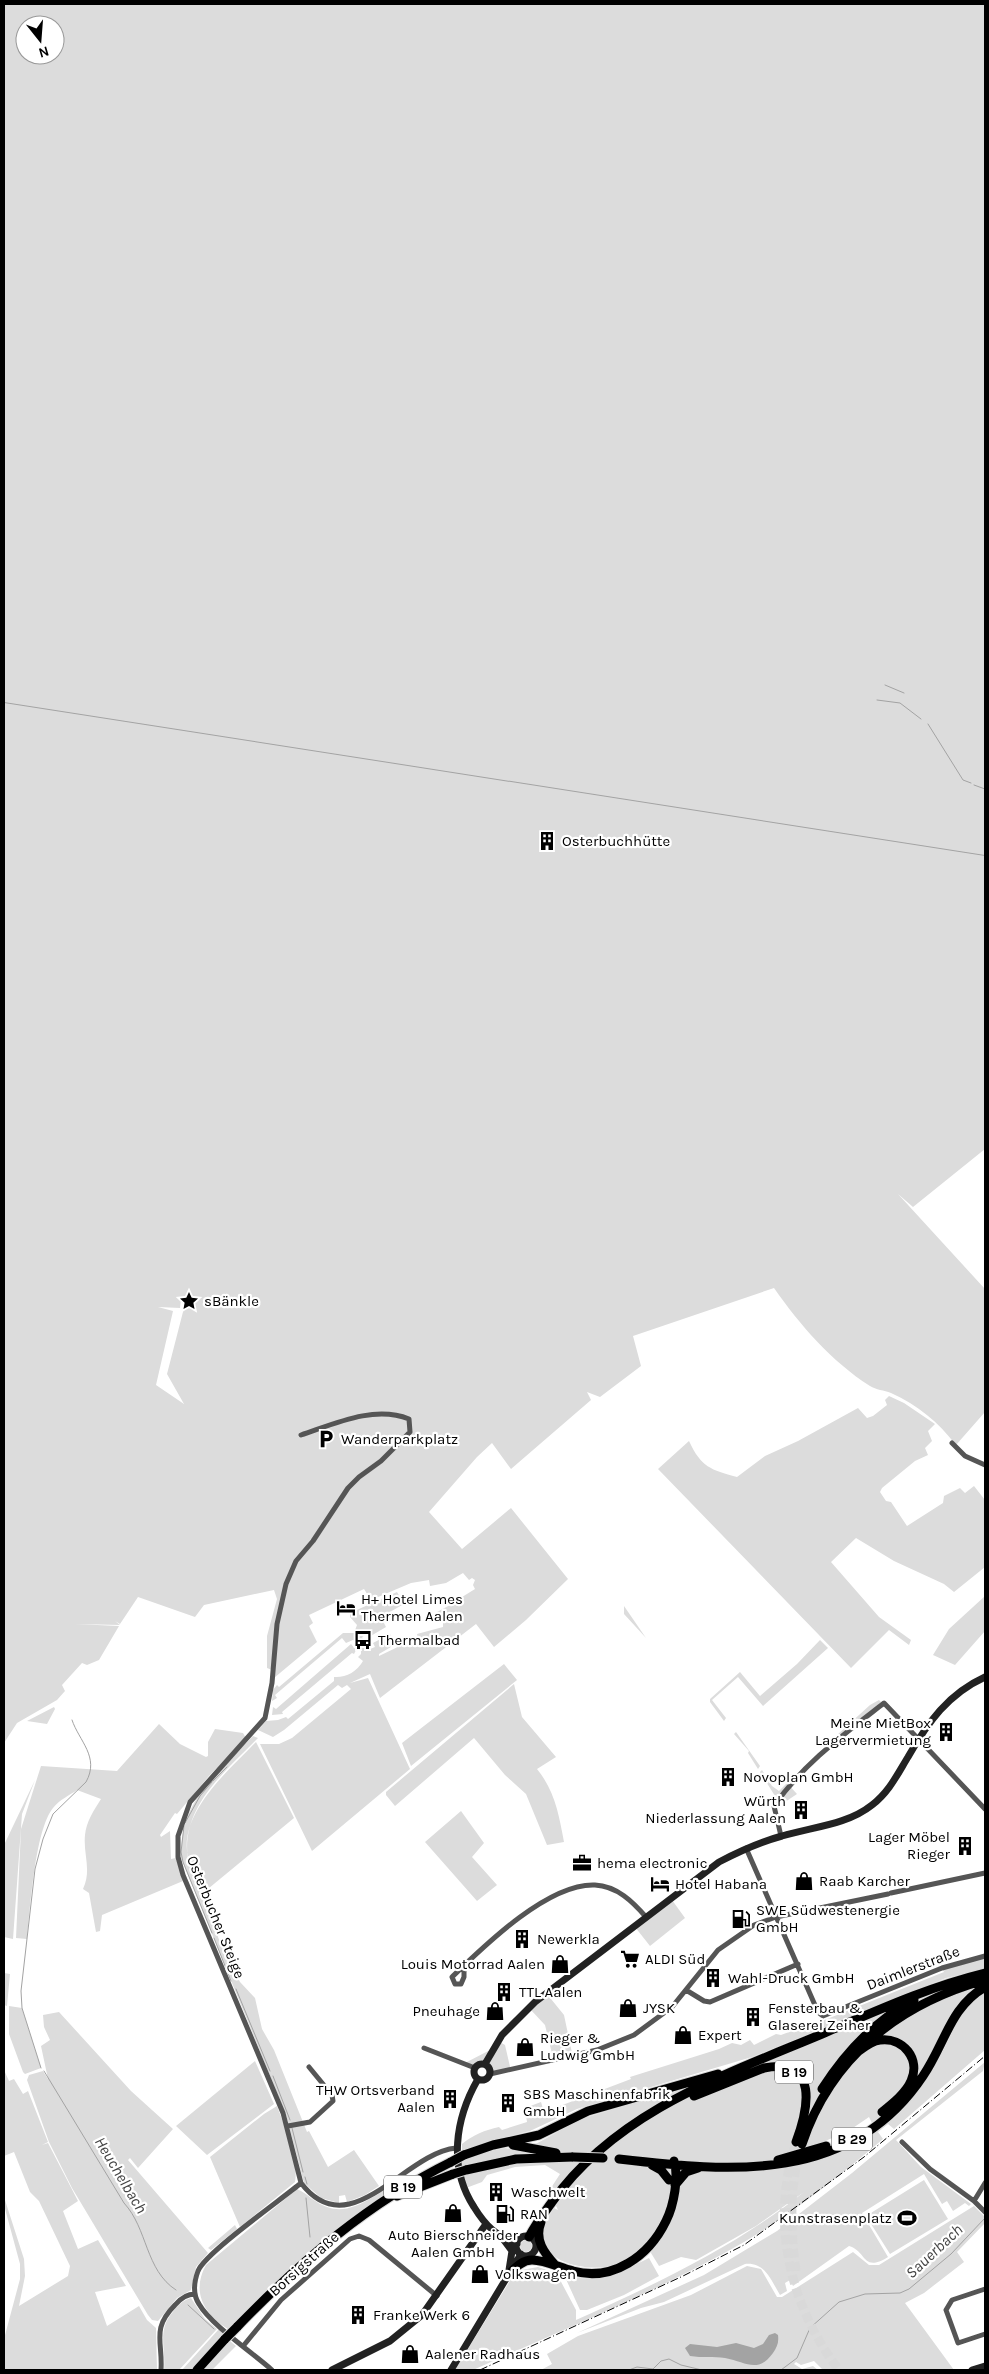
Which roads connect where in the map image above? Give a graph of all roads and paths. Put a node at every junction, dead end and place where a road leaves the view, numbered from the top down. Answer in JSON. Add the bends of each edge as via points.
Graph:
{"nodes":[{"id":1,"x":301,"y":1435,"type":"dead end"},
{"id":2,"x":952,"y":1443,"type":"dead end"},
{"id":3,"x":985,"y":1465,"type":"edge"},
{"id":4,"x":985,"y":1677,"type":"edge"},
{"id":5,"x":918,"y":1740,"type":"junction"},
{"id":6,"x":985,"y":1808,"type":"edge"},
{"id":7,"x":781,"y":1836,"type":"junction"},
{"id":8,"x":746,"y":1848,"type":"junction"},
{"id":9,"x":985,"y":1873,"type":"edge"},
{"id":10,"x":646,"y":1917,"type":"junction"},
{"id":11,"x":776,"y":1917,"type":"junction"},
{"id":12,"x":985,"y":1956,"type":"edge"},
{"id":13,"x":798,"y":1964,"type":"junction"},
{"id":14,"x":464,"y":1965,"type":"dead end"},
{"id":15,"x":985,"y":1973,"type":"edge"},
{"id":16,"x":985,"y":1980,"type":"edge"},
{"id":17,"x":946,"y":1984,"type":"junction"},
{"id":18,"x":985,"y":1987,"type":"edge"},
{"id":19,"x":686,"y":1990,"type":"junction"},
{"id":20,"x":424,"y":2048,"type":"dead end"},
{"id":21,"x":856,"y":2053,"type":"junction"},
{"id":22,"x":485,"y":2064,"type":"junction"},
{"id":23,"x":309,"y":2067,"type":"dead end"},
{"id":24,"x":742,"y":2067,"type":"junction"},
{"id":25,"x":475,"y":2068,"type":"junction"},
{"id":26,"x":490,"y":2074,"type":"junction"},
{"id":27,"x":478,"y":2079,"type":"junction"},
{"id":28,"x":645,"y":2116,"type":"junction"},
{"id":29,"x":288,"y":2126,"type":"junction"},
{"id":30,"x":801,"y":2129,"type":"junction"},
{"id":31,"x":902,"y":2142,"type":"dead end"},
{"id":32,"x":492,"y":2145,"type":"junction"},
{"id":33,"x":456,"y":2148,"type":"junction"},
{"id":34,"x":569,"y":2156,"type":"junction"},
{"id":35,"x":619,"y":2159,"type":"junction"},
{"id":36,"x":647,"y":2162,"type":"junction"},
{"id":37,"x":673,"y":2162,"type":"junction"},
{"id":38,"x":718,"y":2168,"type":"junction"},
{"id":39,"x":302,"y":2183,"type":"junction"},
{"id":40,"x":985,"y":2183,"type":"edge"},
{"id":41,"x":672,"y":2184,"type":"junction"},
{"id":42,"x":974,"y":2201,"type":"junction"},
{"id":43,"x":546,"y":2210,"type":"junction"},
{"id":44,"x":985,"y":2212,"type":"edge"},
{"id":45,"x":358,"y":2218,"type":"junction"},
{"id":46,"x":486,"y":2224,"type":"junction"},
{"id":47,"x":501,"y":2237,"type":"junction"},
{"id":48,"x":529,"y":2237,"type":"junction"},
{"id":49,"x":517,"y":2244,"type":"junction"},
{"id":50,"x":534,"y":2252,"type":"junction"},
{"id":51,"x":521,"y":2254,"type":"junction"},
{"id":52,"x":556,"y":2266,"type":"junction"},
{"id":53,"x":510,"y":2273,"type":"junction"},
{"id":54,"x":503,"y":2283,"type":"junction"},
{"id":55,"x":985,"y":2289,"type":"edge"},
{"id":56,"x":195,"y":2294,"type":"junction"},
{"id":57,"x":437,"y":2296,"type":"junction"},
{"id":58,"x":985,"y":2334,"type":"edge"},
{"id":59,"x":244,"y":2345,"type":"junction"},
{"id":60,"x":985,"y":2366,"type":"edge"},
{"id":61,"x":161,"y":2370,"type":"edge"},
{"id":62,"x":197,"y":2370,"type":"edge"},
{"id":63,"x":272,"y":2370,"type":"edge"},
{"id":64,"x":332,"y":2370,"type":"edge"},
{"id":65,"x":451,"y":2370,"type":"edge"},
{"id":66,"x":972,"y":2370,"type":"edge"}],
"edges":[{"from":1,"to":29,"type":"street","name":"Osterbucher Steige","via":[[366,1415],[398,1414],[409,1419],[411,1427],[410,1432],[381,1461],[348,1488],[296,1561],[286,1584],[277,1624],[265,1718],[190,1802],[180,1826],[178,1847],[183,1874]]},
{"from":2,"to":3,"type":"street","via":[[965,1456]]},
{"from":4,"to":5,"type":"street","via":[[950,1697],[929,1721]]},
{"from":5,"to":6,"type":"street"},
{"from":5,"to":7,"type":"street","via":[[893,1784],[870,1807],[851,1818]]},
{"from":5,"to":7,"type":"street","via":[[884,1703],[804,1768],[774,1806]]},
{"from":7,"to":8,"type":"street"},
{"from":8,"to":10,"type":"street","via":[[719,1862]]},
{"from":8,"to":11,"type":"street"},
{"from":9,"to":11,"type":"street"},
{"from":10,"to":14,"type":"street","via":[[626,1897],[607,1888],[594,1885],[576,1888],[533,1908],[496,1934]]},
{"from":10,"to":22,"type":"street","via":[[522,2014],[498,2041]]},
{"from":11,"to":13,"type":"street"},
{"from":11,"to":19,"type":"street","via":[[754,1925],[718,1950]]},
{"from":12,"to":13,"type":"street","name":"Daimlerstraße","via":[[942,1968],[822,2016]]},
{"from":13,"to":19,"type":"street","via":[[710,2002]]},
{"from":15,"to":17,"type":"highway"},
{"from":16,"to":21,"type":"highway","via":[[908,2011]]},
{"from":17,"to":24,"type":"highway","number":"B 19"},
{"from":17,"to":30,"type":"highway","via":[[909,2003],[867,2034],[830,2076]]},
{"from":18,"to":38,"type":"highway","number":"B 29","via":[[956,2013],[916,2087],[874,2126],[842,2145],[802,2160],[762,2168]]},
{"from":19,"to":26,"type":"street","via":[[660,2018],[618,2043],[547,2063]]},
{"from":20,"to":25,"type":"street"},
{"from":21,"to":30,"type":"highway","number":"B 19","via":[[827,2090],[799,2143]]},
{"from":21,"to":37,"type":"highway","number":"B 19","via":[[875,2041],[893,2040],[907,2048],[914,2067],[906,2089],[885,2110],[852,2132],[820,2148],[775,2160]]},
{"from":22,"to":25,"type":"street"},
{"from":22,"to":26,"type":"street","via":[[490,2068]]},
{"from":23,"to":29,"type":"street","via":[[332,2095],[333,2101],[310,2122]]},
{"from":24,"to":28,"type":"highway"},
{"from":24,"to":32,"type":"highway","number":"B 19","via":[[588,2111],[539,2135]]},
{"from":25,"to":27,"type":"street","via":[[474,2074]]},
{"from":26,"to":27,"type":"street","via":[[485,2080]]},
{"from":27,"to":33,"type":"street","via":[[466,2106]]},
{"from":28,"to":30,"type":"highway","number":"B 19","via":[[774,2066],[795,2072],[804,2083],[807,2102]]},
{"from":28,"to":43,"type":"highway","number":"B 19","via":[[589,2158]]},
{"from":29,"to":39,"type":"street","name":"Osterbucher Steige"},
{"from":31,"to":42,"type":"street","via":[[930,2169]]},
{"from":32,"to":34,"type":"highway","number":"B 19","via":[[526,2146]]},
{"from":32,"to":45,"type":"highway","number":"B 19","bridge":true,"via":[[464,2155],[404,2186]]},
{"from":33,"to":39,"type":"street","via":[[438,2153],[348,2205],[324,2202]]},
{"from":33,"to":46,"type":"street","via":[[461,2183]]},
{"from":34,"to":35,"type":"highway","number":"B 19","bridge":true},
{"from":34,"to":45,"type":"highway","number":"B 19","bridge":true,"via":[[516,2159],[466,2170],[406,2192]]},
{"from":35,"to":36,"type":"highway","number":"B 19"},
{"from":35,"to":37,"type":"highway","number":"B 19"},
{"from":36,"to":37,"type":"highway","number":"B 29"},
{"from":36,"to":41,"type":"highway","via":[[661,2170]]},
{"from":37,"to":38,"type":"highway","number":"B 29"},
{"from":37,"to":41,"type":"highway"},
{"from":38,"to":41,"type":"highway","via":[[689,2170]]},
{"from":39,"to":56,"type":"street","via":[[207,2259],[198,2270]]},
{"from":40,"to":42,"type":"street"},
{"from":41,"to":52,"type":"highway","via":[[668,2216],[641,2255],[615,2270],[592,2274]]},
{"from":42,"to":44,"type":"street"},
{"from":43,"to":48,"type":"highway","number":"B 19"},
{"from":43,"to":52,"type":"highway","number":"B 19","via":[[539,2226],[539,2241]]},
{"from":45,"to":62,"type":"highway","number":"B 19","bridge":true,"via":[[293,2272]]},
{"from":46,"to":47,"type":"street"},
{"from":46,"to":57,"type":"street"},
{"from":47,"to":49,"type":"street"},
{"from":47,"to":54,"type":"street","via":[[512,2254]]},
{"from":48,"to":49,"type":"street","via":[[520,2239]]},
{"from":48,"to":50,"type":"street","via":[[536,2244]]},
{"from":49,"to":51,"type":"street"},
{"from":50,"to":51,"type":"street","via":[[528,2256]]},
{"from":50,"to":52,"type":"highway"},
{"from":51,"to":53,"type":"street"},
{"from":52,"to":53,"type":"highway","via":[[532,2260]]},
{"from":53,"to":54,"type":"street"},
{"from":54,"to":65,"type":"street"},
{"from":55,"to":58,"type":"street","via":[[952,2300],[946,2310],[958,2343]]},
{"from":56,"to":59,"type":"street","via":[[206,2315]]},
{"from":56,"to":61,"type":"street","via":[[178,2301],[163,2319],[158,2338]]},
{"from":57,"to":59,"type":"street","name":"Borsigstraße","via":[[369,2240],[359,2236],[350,2239],[294,2287]]},
{"from":57,"to":64,"type":"street","via":[[404,2331]]},
{"from":59,"to":63,"type":"street"},
{"from":60,"to":66,"type":"street"}]}
